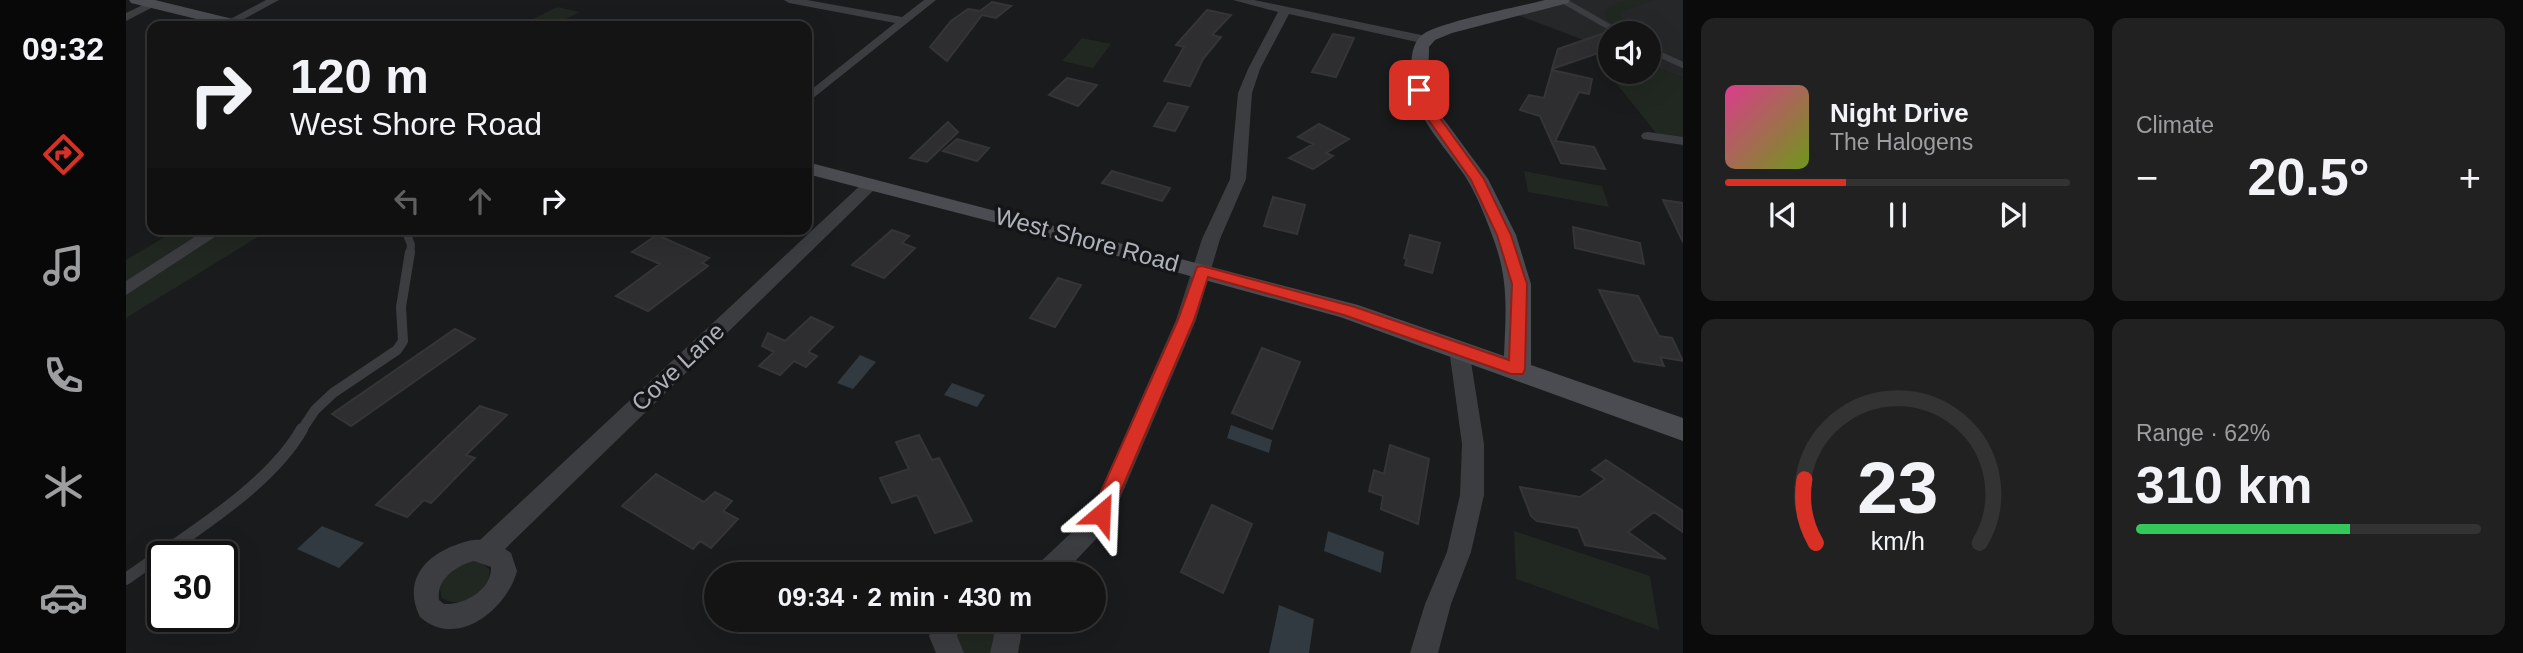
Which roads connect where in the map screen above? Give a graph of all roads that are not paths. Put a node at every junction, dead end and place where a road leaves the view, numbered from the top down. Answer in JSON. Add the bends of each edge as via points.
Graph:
{"nodes":[{"id":1,"x":136,"y":0,"type":"edge"},
{"id":2,"x":250,"y":0,"type":"edge"},
{"id":3,"x":274,"y":0,"type":"edge"},
{"id":4,"x":789,"y":0,"type":"edge"},
{"id":5,"x":931,"y":0,"type":"edge"},
{"id":6,"x":1238,"y":0,"type":"edge"},
{"id":7,"x":1562,"y":0,"type":"edge"},
{"id":8,"x":153,"y":4,"type":"junction"},
{"id":9,"x":1285,"y":10,"type":"junction"},
{"id":10,"x":126,"y":18,"type":"edge"},
{"id":11,"x":213,"y":19,"type":"junction"},
{"id":12,"x":221,"y":21,"type":"edge"},
{"id":13,"x":242,"y":21,"type":"edge"},
{"id":14,"x":904,"y":21,"type":"junction"},
{"id":15,"x":1599,"y":21,"type":"edge"},
{"id":16,"x":1424,"y":42,"type":"junction"},
{"id":17,"x":1661,"y":55,"type":"edge"},
{"id":18,"x":1683,"y":65,"type":"edge"},
{"id":19,"x":812,"y":95,"type":"edge"},
{"id":20,"x":1648,"y":136,"type":"dead end"},
{"id":21,"x":1683,"y":141,"type":"edge"},
{"id":22,"x":812,"y":169,"type":"edge"},
{"id":23,"x":871,"y":184,"type":"junction"},
{"id":24,"x":210,"y":235,"type":"edge"},
{"id":25,"x":407,"y":235,"type":"edge"},
{"id":26,"x":1202,"y":271,"type":"junction"},
{"id":27,"x":126,"y":289,"type":"edge"},
{"id":28,"x":1459,"y":349,"type":"junction"},
{"id":29,"x":1517,"y":369,"type":"junction"},
{"id":30,"x":1683,"y":430,"type":"edge"},
{"id":31,"x":486,"y":551,"type":"dead end"},
{"id":32,"x":1059,"y":562,"type":"edge"},
{"id":33,"x":126,"y":579,"type":"edge"},
{"id":34,"x":944,"y":632,"type":"edge"},
{"id":35,"x":1007,"y":632,"type":"edge"},
{"id":36,"x":950,"y":653,"type":"edge"},
{"id":37,"x":1004,"y":653,"type":"edge"},
{"id":38,"x":1424,"y":653,"type":"edge"}],
"edges":[{"from":1,"to":8,"type":"street"},
{"from":2,"to":11,"type":"street"},
{"from":3,"to":13,"type":"street"},
{"from":4,"to":14,"type":"street"},
{"from":5,"to":14,"type":"street"},
{"from":6,"to":9,"type":"street"},
{"from":7,"to":15,"type":"lane"},
{"from":7,"to":16,"type":"street","via":[[1446,30]]},
{"from":8,"to":10,"type":"street"},
{"from":8,"to":11,"type":"street"},
{"from":9,"to":16,"type":"street"},
{"from":9,"to":26,"type":"street","via":[[1245,93],[1238,179]]},
{"from":11,"to":12,"type":"street"},
{"from":14,"to":19,"type":"street"},
{"from":16,"to":29,"type":"street","via":[[1419,90],[1431,115],[1477,179],[1504,235],[1520,284]]},
{"from":17,"to":18,"type":"lane"},
{"from":20,"to":21,"type":"street"},
{"from":22,"to":23,"type":"street","name":"West Shore Road"},
{"from":23,"to":26,"type":"street","name":"West Shore Road"},
{"from":23,"to":31,"type":"street","name":"Cove Lane"},
{"from":24,"to":27,"type":"street"},
{"from":25,"to":33,"type":"lane","via":[[411,245],[401,307],[403,341],[397,350],[320,405],[282,459],[250,487]]},
{"from":26,"to":28,"type":"street","name":"West Shore Road","via":[[1349,311]]},
{"from":26,"to":32,"type":"street","via":[[1186,320],[1108,502],[1087,535]]},
{"from":28,"to":29,"type":"street","name":"West Shore Road"},
{"from":28,"to":38,"type":"street","via":[[1473,444],[1472,495],[1459,552]]},
{"from":29,"to":30,"type":"main road","name":"West Shore Road"},
{"from":34,"to":36,"type":"street"},
{"from":35,"to":37,"type":"street"}]}
